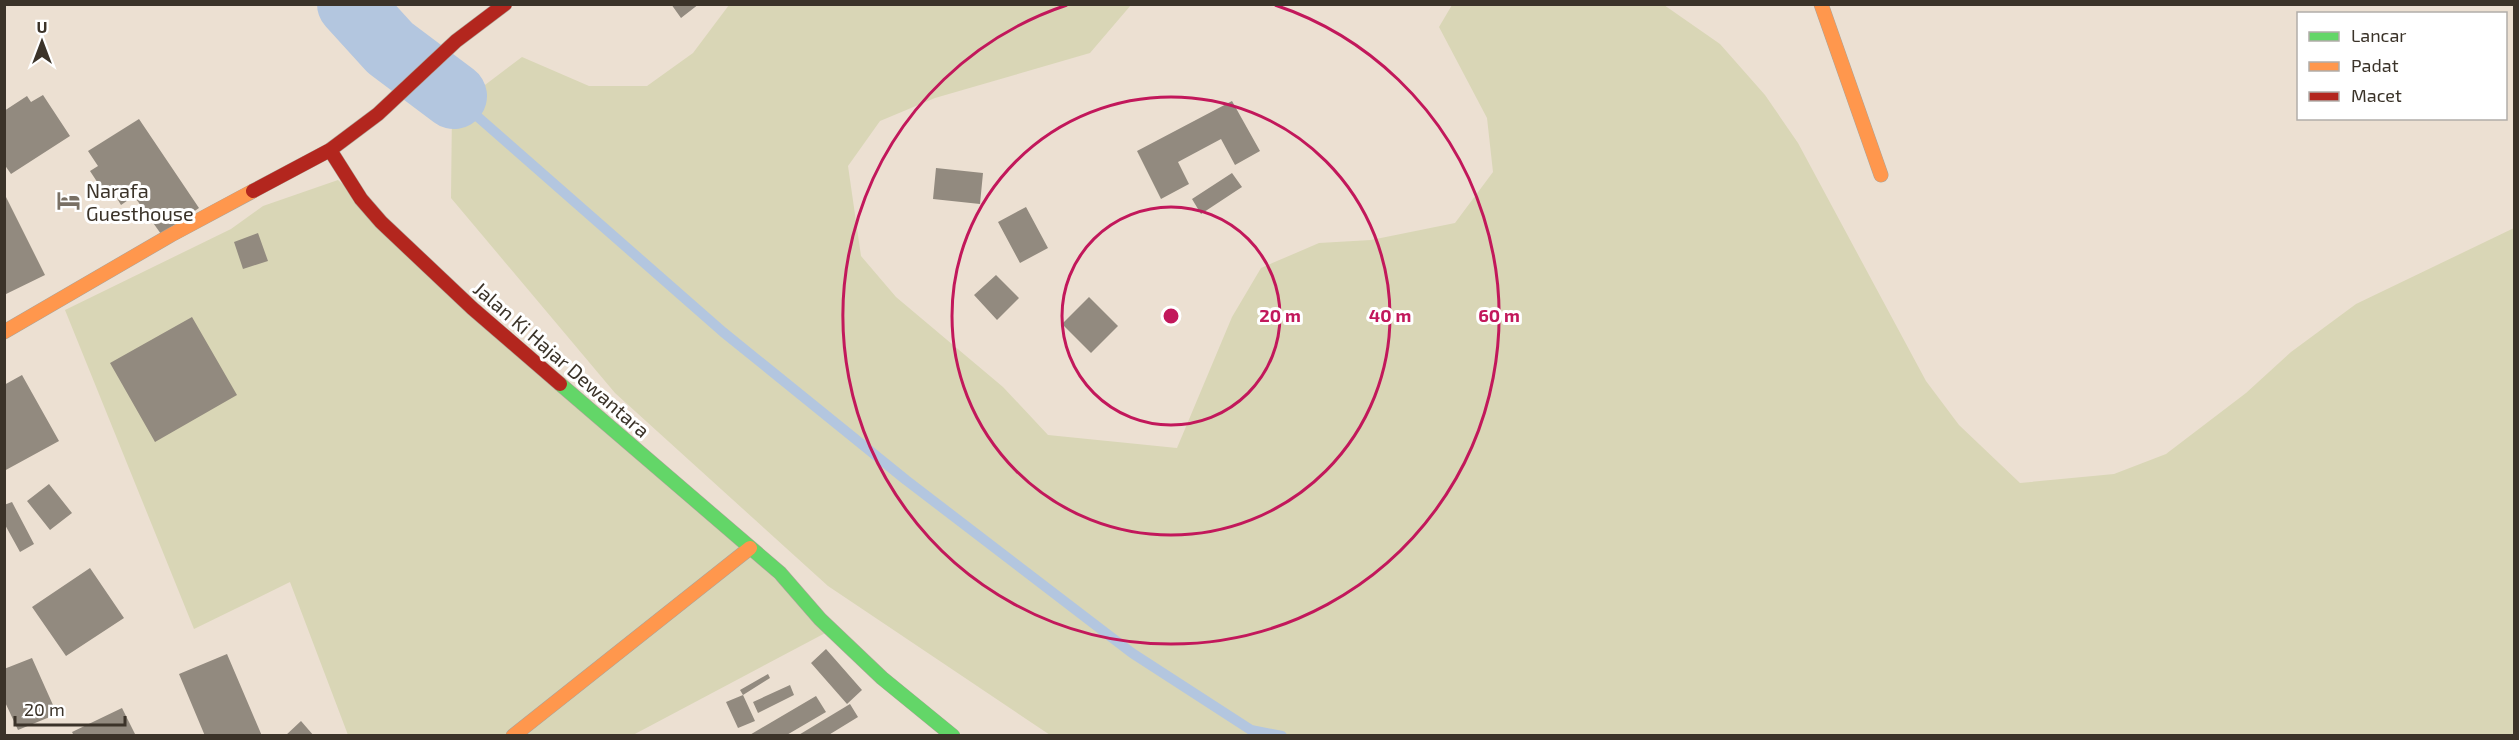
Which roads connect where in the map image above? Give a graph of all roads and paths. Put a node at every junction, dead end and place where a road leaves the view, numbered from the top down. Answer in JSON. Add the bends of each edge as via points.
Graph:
{"nodes":[{"id":1,"x":505,"y":4,"type":"edge"},
{"id":2,"x":1821,"y":4,"type":"edge"},
{"id":3,"x":330,"y":150,"type":"junction"},
{"id":4,"x":1881,"y":175,"type":"dead end"},
{"id":5,"x":4,"y":332,"type":"edge"},
{"id":6,"x":750,"y":548,"type":"junction"},
{"id":7,"x":513,"y":735,"type":"edge"},
{"id":8,"x":953,"y":735,"type":"edge"}],
"edges":[{"from":1,"to":3,"type":"street","via":[[456,41],[378,114]]},
{"from":2,"to":4,"type":"street"},
{"from":3,"to":5,"type":"street","via":[[171,235]]},
{"from":3,"to":6,"type":"street","name":"Jalan Ki Hajar Dewantara","via":[[361,199],[381,222],[463,300]]},
{"from":6,"to":7,"type":"street"},
{"from":6,"to":8,"type":"street","name":"Jalan Ki Hajar Dewantara","via":[[780,573],[820,619],[882,678]]}]}
